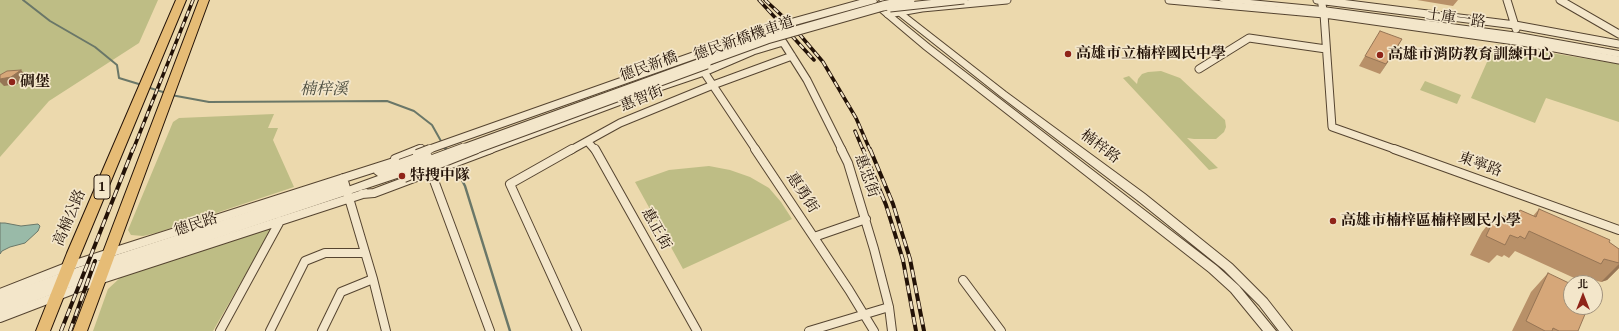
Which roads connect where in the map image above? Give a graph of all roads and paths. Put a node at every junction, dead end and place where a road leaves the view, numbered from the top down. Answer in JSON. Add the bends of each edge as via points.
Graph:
{"nodes":[{"id":1,"x":181,"y":0,"type":"edge"},
{"id":2,"x":204,"y":0,"type":"edge"},
{"id":3,"x":870,"y":0,"type":"edge"},
{"id":4,"x":873,"y":0,"type":"edge"},
{"id":5,"x":883,"y":0,"type":"edge"},
{"id":6,"x":888,"y":0,"type":"edge"},
{"id":7,"x":910,"y":0,"type":"edge"},
{"id":8,"x":964,"y":0,"type":"edge"},
{"id":9,"x":1007,"y":0,"type":"edge"},
{"id":10,"x":1169,"y":0,"type":"edge"},
{"id":11,"x":1223,"y":0,"type":"edge"},
{"id":12,"x":1270,"y":0,"type":"edge"},
{"id":13,"x":1507,"y":0,"type":"edge"},
{"id":14,"x":1560,"y":0,"type":"edge"},
{"id":15,"x":1321,"y":5,"type":"edge"},
{"id":16,"x":893,"y":13,"type":"junction"},
{"id":17,"x":1518,"y":34,"type":"junction"},
{"id":18,"x":1619,"y":34,"type":"edge"},
{"id":19,"x":1619,"y":44,"type":"edge"},
{"id":20,"x":1326,"y":49,"type":"junction"},
{"id":21,"x":1619,"y":50,"type":"edge"},
{"id":22,"x":1619,"y":54,"type":"edge"},
{"id":23,"x":792,"y":56,"type":"junction"},
{"id":24,"x":1619,"y":60,"type":"edge"},
{"id":25,"x":1199,"y":69,"type":"dead end"},
{"id":26,"x":704,"y":72,"type":"junction"},
{"id":27,"x":712,"y":85,"type":"junction"},
{"id":28,"x":588,"y":142,"type":"junction"},
{"id":29,"x":402,"y":169,"type":"junction"},
{"id":30,"x":435,"y":171,"type":"junction"},
{"id":31,"x":347,"y":188,"type":"junction"},
{"id":32,"x":362,"y":194,"type":"junction"},
{"id":33,"x":281,"y":210,"type":"junction"},
{"id":34,"x":866,"y":219,"type":"junction"},
{"id":35,"x":1619,"y":230,"type":"edge"},
{"id":36,"x":814,"y":237,"type":"junction"},
{"id":37,"x":364,"y":253,"type":"junction"},
{"id":38,"x":104,"y":267,"type":"junction"},
{"id":39,"x":373,"y":279,"type":"junction"},
{"id":40,"x":963,"y":280,"type":"dead end"},
{"id":41,"x":63,"y":281,"type":"junction"},
{"id":42,"x":0,"y":293,"type":"edge"},
{"id":43,"x":0,"y":301,"type":"edge"},
{"id":44,"x":889,"y":307,"type":"junction"},
{"id":45,"x":0,"y":310,"type":"edge"},
{"id":46,"x":864,"y":315,"type":"junction"},
{"id":47,"x":0,"y":318,"type":"edge"},
{"id":48,"x":43,"y":331,"type":"edge"},
{"id":49,"x":80,"y":331,"type":"edge"},
{"id":50,"x":220,"y":331,"type":"edge"},
{"id":51,"x":270,"y":331,"type":"edge"},
{"id":52,"x":322,"y":331,"type":"edge"},
{"id":53,"x":386,"y":331,"type":"edge"},
{"id":54,"x":490,"y":331,"type":"edge"},
{"id":55,"x":577,"y":331,"type":"edge"},
{"id":56,"x":697,"y":331,"type":"edge"},
{"id":57,"x":809,"y":331,"type":"edge"},
{"id":58,"x":874,"y":331,"type":"edge"},
{"id":59,"x":892,"y":331,"type":"edge"},
{"id":60,"x":1001,"y":331,"type":"edge"},
{"id":61,"x":1270,"y":331,"type":"edge"},
{"id":62,"x":1286,"y":331,"type":"edge"}],
"edges":[{"from":1,"to":41,"type":"main road","name":"高楠公路","number":"1"},
{"from":2,"to":38,"type":"main road","number":"1"},
{"from":3,"to":16,"type":"street","name":"楠梓路"},
{"from":4,"to":29,"type":"street","name":"德民新橋機車道","bridge":true,"via":[[760,32],[578,98]]},
{"from":5,"to":16,"type":"street","name":"楠梓路"},
{"from":6,"to":29,"type":"street","name":"德民新橋","bridge":true,"via":[[768,33]]},
{"from":7,"to":29,"type":"street","name":"德民新橋","bridge":true,"via":[[767,39]]},
{"from":8,"to":29,"type":"street","name":"德民新橋機車道","bridge":true,"via":[[868,13],[756,47],[486,146]]},
{"from":9,"to":16,"type":"street"},
{"from":10,"to":15,"type":"street","name":"土庫一路"},
{"from":11,"to":15,"type":"street","name":"土庫一路"},
{"from":12,"to":15,"type":"street","name":"土庫一路"},
{"from":13,"to":17,"type":"street"},
{"from":14,"to":18,"type":"street"},
{"from":15,"to":17,"type":"street","name":"土庫一路"},
{"from":15,"to":20,"type":"street"},
{"from":16,"to":61,"type":"street","name":"楠梓路","via":[[927,47],[1213,269],[1235,288]]},
{"from":16,"to":62,"type":"street","name":"楠梓路","via":[[1141,197],[1228,267],[1263,302]]},
{"from":17,"to":19,"type":"street","name":"土庫一路"},
{"from":17,"to":21,"type":"street","name":"土庫一路"},
{"from":17,"to":22,"type":"street","name":"土庫一路"},
{"from":17,"to":24,"type":"street","name":"土庫一路"},
{"from":20,"to":25,"type":"street","via":[[1249,38]]},
{"from":20,"to":35,"type":"street","name":"東寧路","via":[[1332,127]]},
{"from":23,"to":26,"type":"street","name":"惠忠街","via":[[783,42],[753,51]]},
{"from":23,"to":27,"type":"street","name":"惠智街"},
{"from":23,"to":34,"type":"street","name":"惠忠街","via":[[807,80],[848,163]]},
{"from":26,"to":27,"type":"street","name":"惠勇街"},
{"from":26,"to":30,"type":"street"},
{"from":27,"to":28,"type":"street","name":"惠智街","via":[[620,123]]},
{"from":27,"to":36,"type":"street","name":"惠勇街"},
{"from":28,"to":55,"type":"street","name":"惠智街","via":[[510,184]]},
{"from":28,"to":56,"type":"street","name":"惠正街","via":[[593,146]]},
{"from":29,"to":31,"type":"street","name":"德民路"},
{"from":29,"to":32,"type":"street"},
{"from":30,"to":31,"type":"street","via":[[421,149]]},
{"from":30,"to":32,"type":"street","via":[[374,193]]},
{"from":30,"to":54,"type":"street"},
{"from":31,"to":32,"type":"street","name":"德民路"},
{"from":31,"to":33,"type":"street","name":"德民路"},
{"from":31,"to":33,"type":"street","name":"德民路"},
{"from":31,"to":37,"type":"street"},
{"from":33,"to":38,"type":"street","name":"德民路"},
{"from":33,"to":38,"type":"street","name":"德民路"},
{"from":33,"to":50,"type":"street"},
{"from":34,"to":36,"type":"street"},
{"from":34,"to":44,"type":"street","name":"惠忠街"},
{"from":36,"to":46,"type":"street","name":"惠勇街"},
{"from":37,"to":39,"type":"street"},
{"from":37,"to":51,"type":"street","via":[[325,253],[305,262]]},
{"from":38,"to":41,"type":"street","name":"德民路"},
{"from":38,"to":41,"type":"street","name":"德民路"},
{"from":38,"to":49,"type":"main road","number":"1"},
{"from":39,"to":52,"type":"street","via":[[341,292]]},
{"from":39,"to":53,"type":"street"},
{"from":40,"to":60,"type":"street"},
{"from":41,"to":42,"type":"street","name":"德民路"},
{"from":41,"to":43,"type":"street","name":"德民路"},
{"from":41,"to":45,"type":"street","name":"德民路"},
{"from":41,"to":47,"type":"street","name":"德民路"},
{"from":41,"to":48,"type":"main road","name":"高楠公路","number":"1"},
{"from":44,"to":46,"type":"street"},
{"from":44,"to":59,"type":"street","name":"惠忠街"},
{"from":46,"to":57,"type":"street"},
{"from":46,"to":58,"type":"street","name":"惠勇街"}]}
